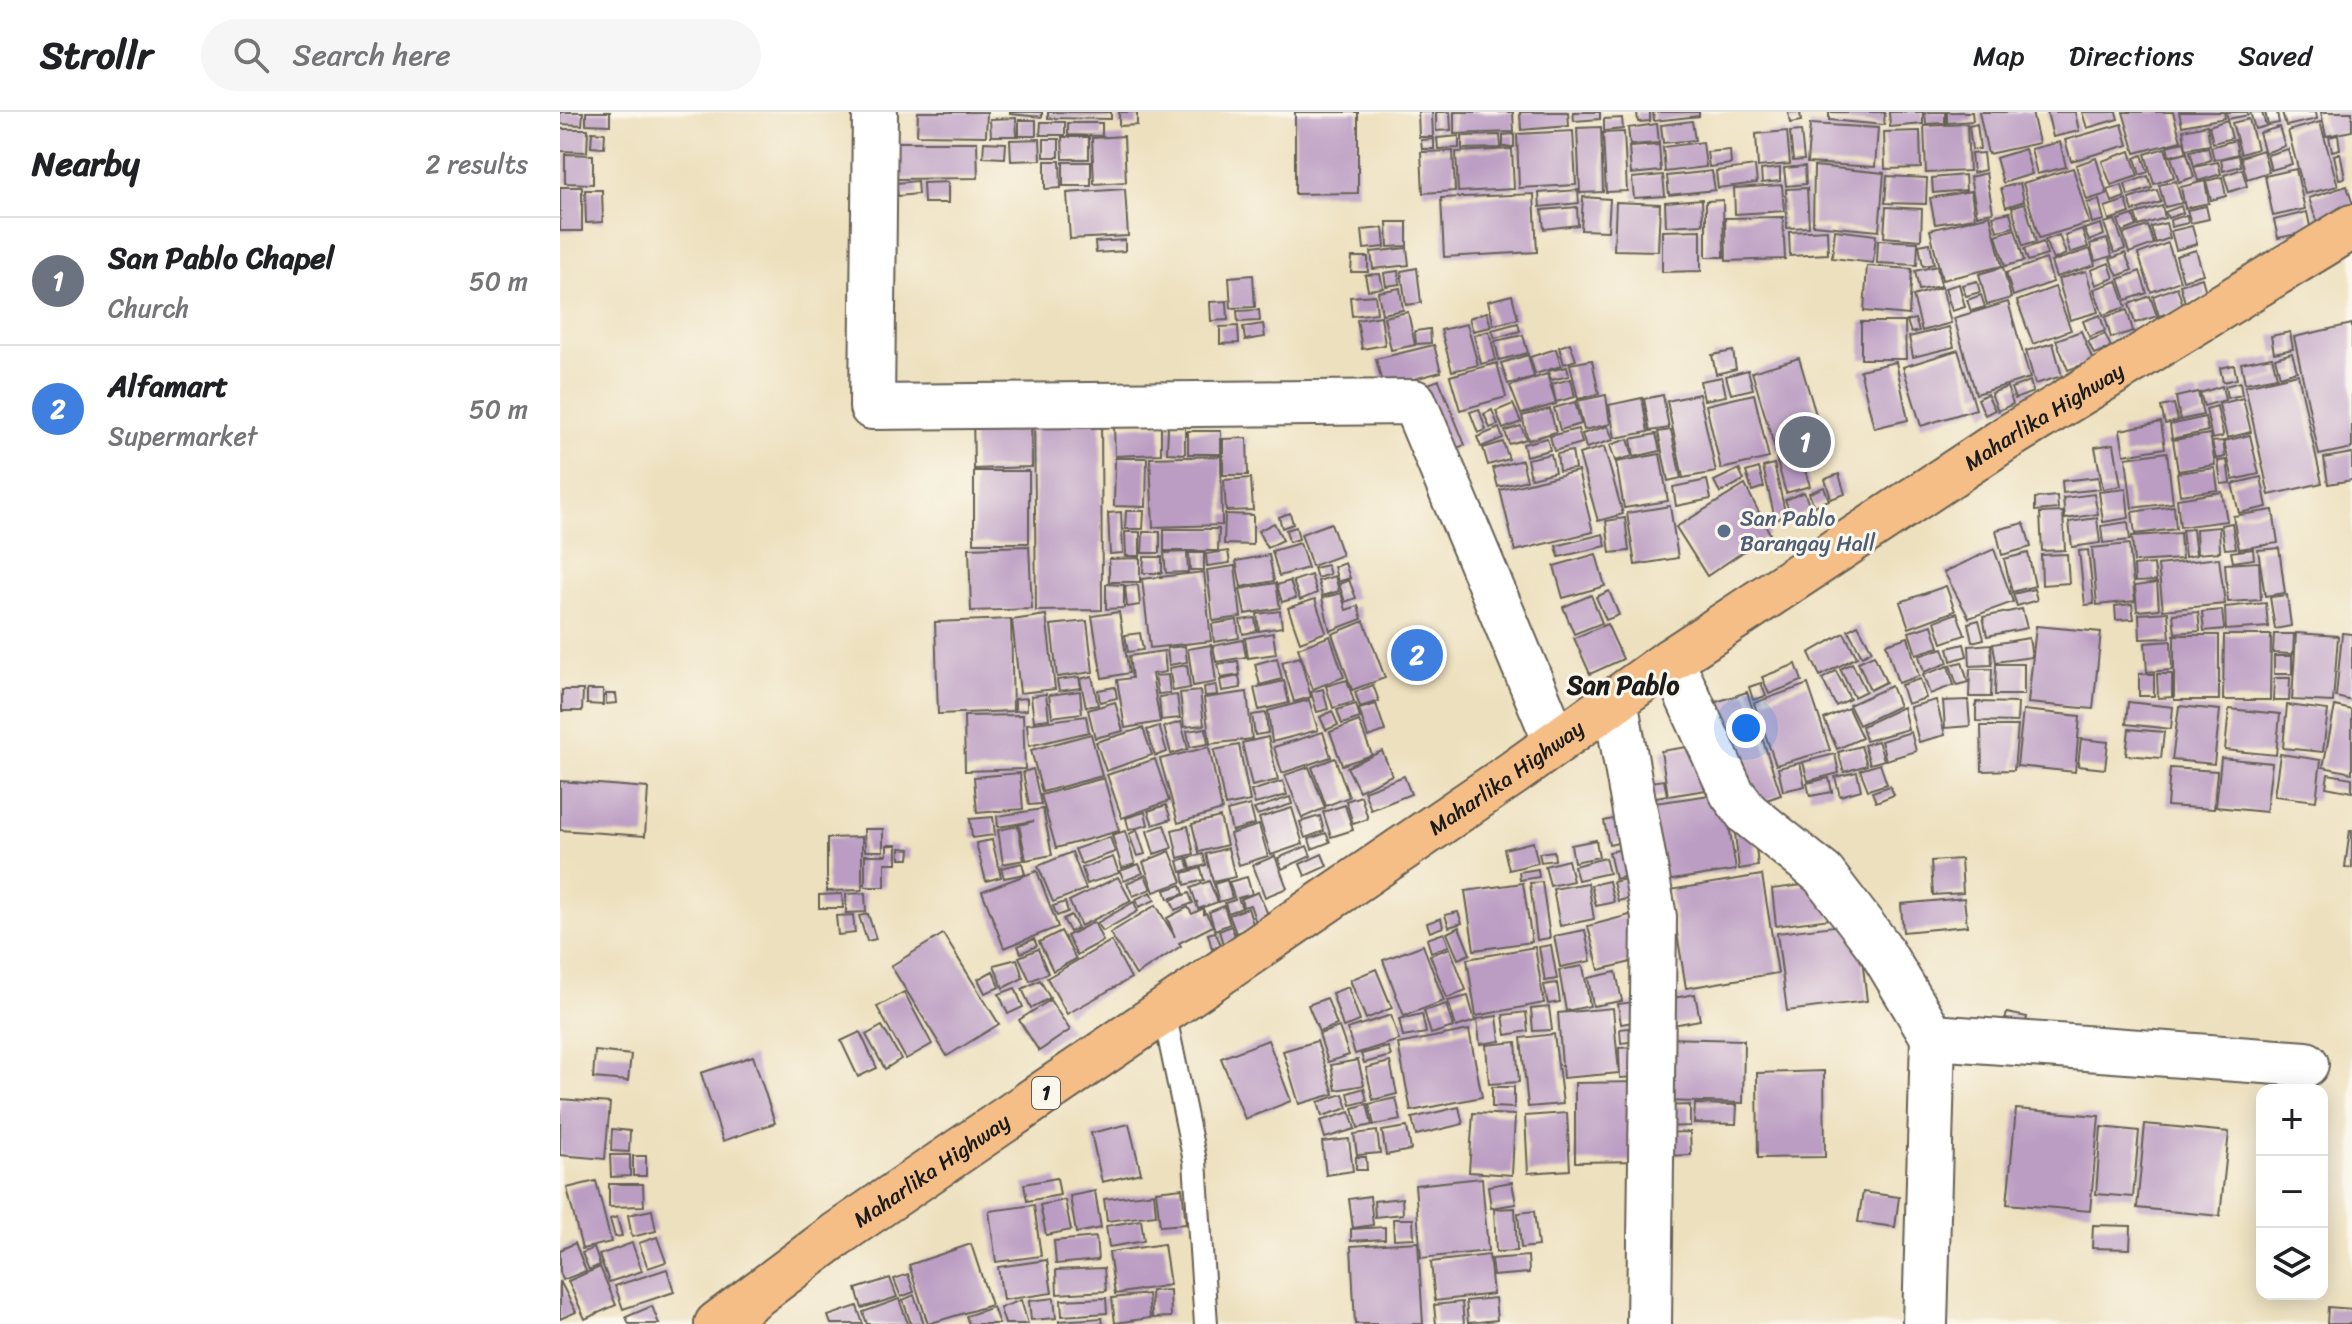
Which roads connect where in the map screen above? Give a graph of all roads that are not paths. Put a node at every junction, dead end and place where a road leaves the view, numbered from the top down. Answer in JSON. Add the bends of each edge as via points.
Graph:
{"nodes":[{"id":1,"x":875,"y":112,"type":"edge"},
{"id":2,"x":2352,"y":227,"type":"edge"},
{"id":3,"x":1671,"y":660,"type":"junction"},
{"id":4,"x":1615,"y":700,"type":"junction"},
{"id":5,"x":1556,"y":742,"type":"junction"},
{"id":6,"x":1164,"y":1012,"type":"junction"},
{"id":7,"x":1933,"y":1037,"type":"junction"},
{"id":8,"x":2306,"y":1064,"type":"dead end"},
{"id":9,"x":717,"y":1324,"type":"edge"},
{"id":10,"x":1206,"y":1324,"type":"edge"},
{"id":11,"x":1649,"y":1324,"type":"edge"},
{"id":12,"x":1925,"y":1324,"type":"edge"}],
"edges":[{"from":1,"to":5,"type":"street","via":[[872,407],[1414,402]]},
{"from":2,"to":3,"type":"highway","name":"Maharlika Highway","number":"1","via":[[2005,439]]},
{"from":3,"to":4,"type":"highway","name":"Maharlika Highway","number":"1"},
{"from":3,"to":7,"type":"street","via":[[1732,793],[1747,813],[1823,874],[1879,947]]},
{"from":4,"to":5,"type":"highway","name":"Maharlika Highway","number":"1"},
{"from":4,"to":11,"type":"street","via":[[1654,917]]},
{"from":5,"to":6,"type":"highway","name":"Maharlika Highway","number":"1"},
{"from":6,"to":9,"type":"highway","name":"Maharlika Highway","number":"1","via":[[836,1235]]},
{"from":6,"to":10,"type":"lane","via":[[1195,1161]]},
{"from":7,"to":8,"type":"street"},
{"from":7,"to":12,"type":"street"}]}
